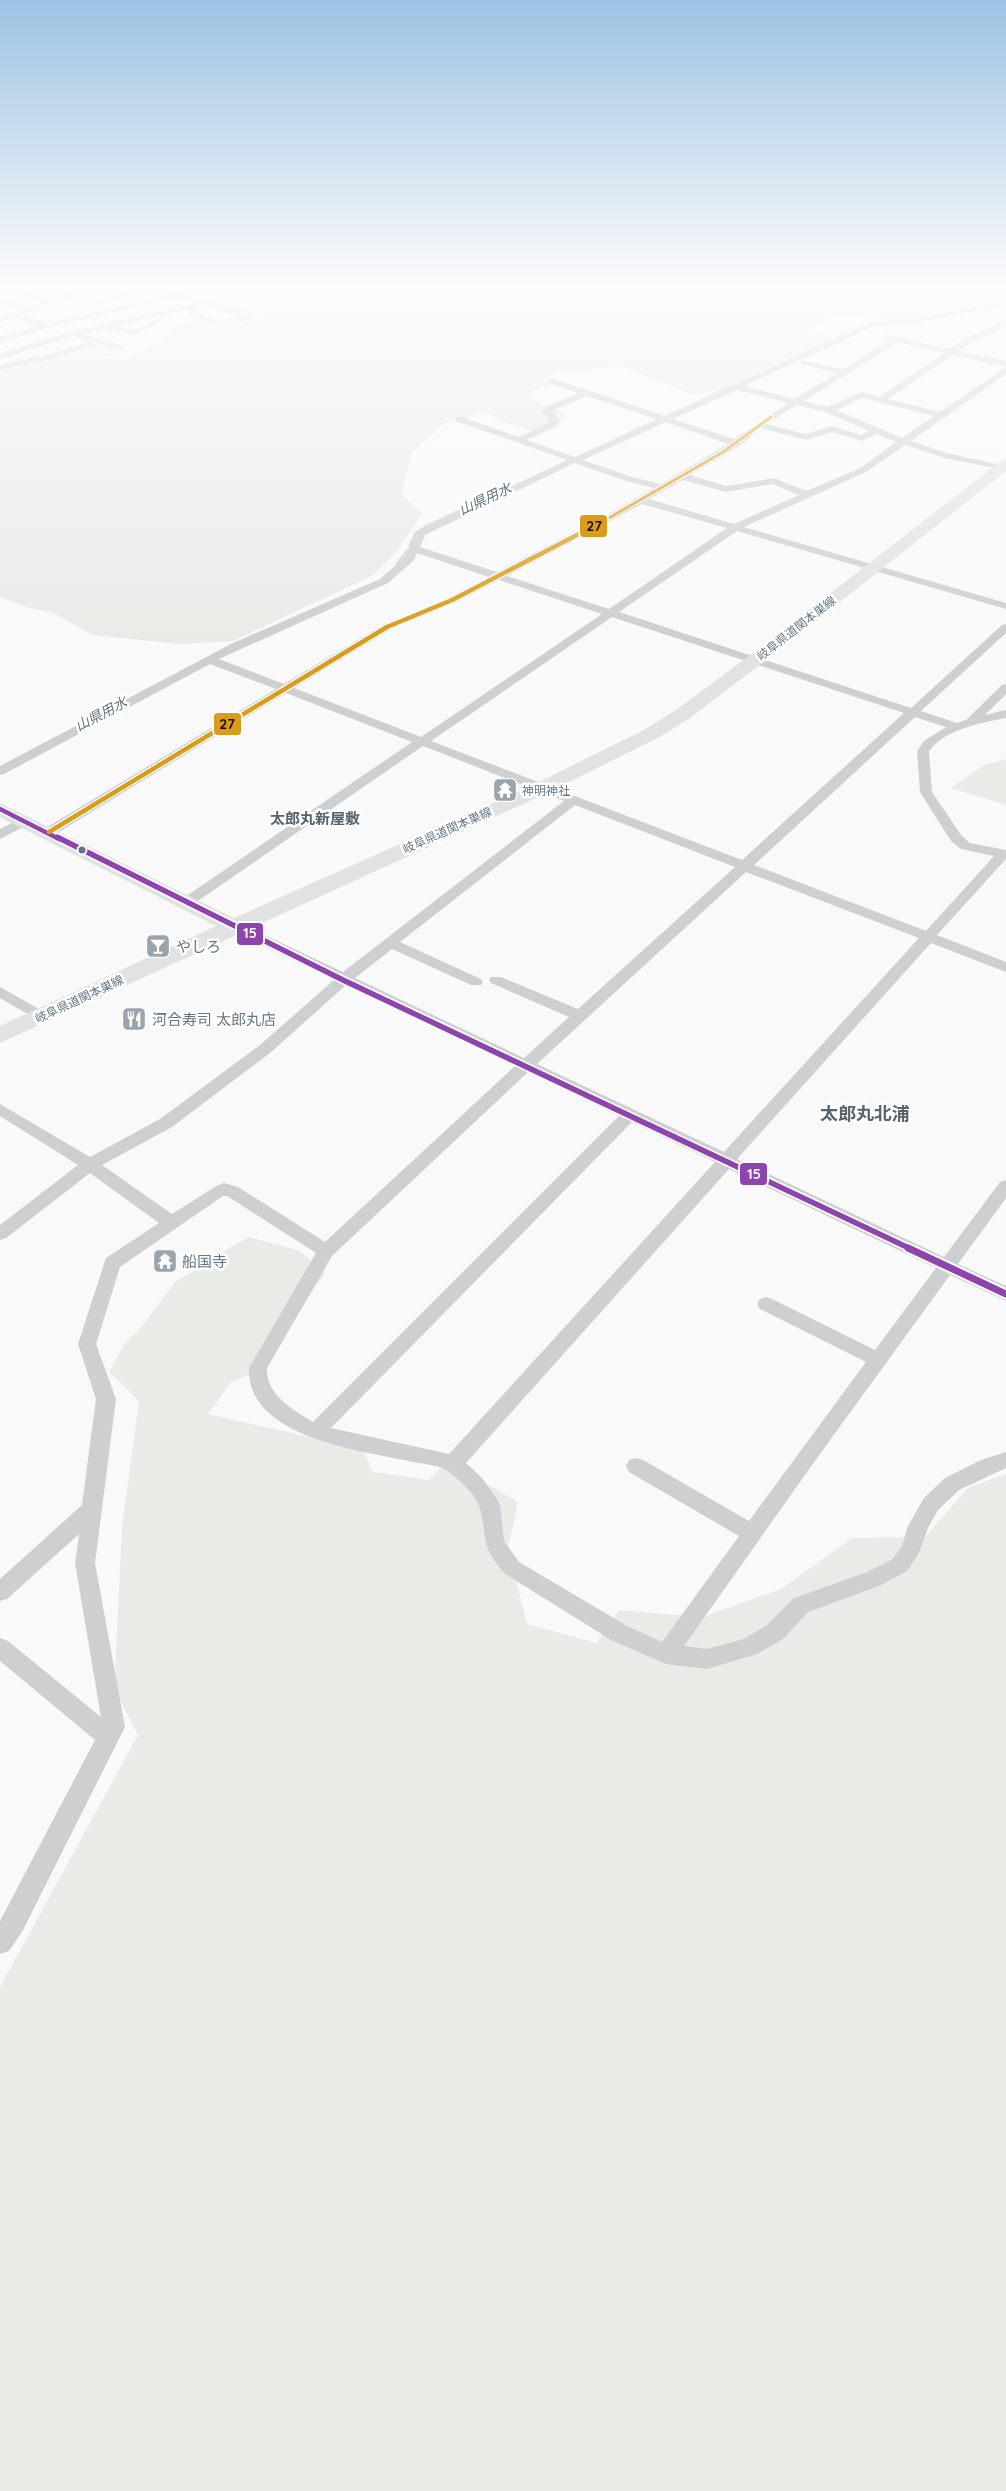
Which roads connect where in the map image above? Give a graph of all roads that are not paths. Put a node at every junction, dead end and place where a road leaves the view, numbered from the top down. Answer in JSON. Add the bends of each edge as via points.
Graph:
{"nodes":[{"id":1,"x":564,"y":402,"type":"edge"},
{"id":2,"x":614,"y":402,"type":"edge"},
{"id":3,"x":694,"y":402,"type":"edge"},
{"id":4,"x":698,"y":402,"type":"edge"},
{"id":5,"x":795,"y":402,"type":"edge"},
{"id":6,"x":796,"y":402,"type":"edge"},
{"id":7,"x":846,"y":402,"type":"edge"},
{"id":8,"x":889,"y":402,"type":"edge"},
{"id":9,"x":959,"y":402,"type":"edge"},
{"id":10,"x":828,"y":410,"type":"junction"},
{"id":11,"x":941,"y":415,"type":"junction"},
{"id":12,"x":663,"y":418,"type":"junction"},
{"id":13,"x":459,"y":419,"type":"dead end"},
{"id":14,"x":760,"y":425,"type":"junction"},
{"id":15,"x":875,"y":431,"type":"junction"},
{"id":16,"x":520,"y":440,"type":"junction"},
{"id":17,"x":902,"y":442,"type":"junction"},
{"id":18,"x":738,"y":443,"type":"junction"},
{"id":19,"x":573,"y":459,"type":"junction"},
{"id":20,"x":1005,"y":467,"type":"edge"},
{"id":21,"x":681,"y":476,"type":"junction"},
{"id":22,"x":661,"y":487,"type":"junction"},
{"id":23,"x":808,"y":495,"type":"junction"},
{"id":24,"x":640,"y":500,"type":"junction"},
{"id":25,"x":736,"y":528,"type":"junction"},
{"id":26,"x":415,"y":550,"type":"junction"},
{"id":27,"x":873,"y":568,"type":"junction"},
{"id":28,"x":497,"y":577,"type":"junction"},
{"id":29,"x":1006,"y":606,"type":"edge"},
{"id":30,"x":611,"y":614,"type":"junction"},
{"id":31,"x":1006,"y":628,"type":"edge"},
{"id":32,"x":210,"y":660,"type":"junction"},
{"id":33,"x":755,"y":660,"type":"junction"},
{"id":34,"x":1006,"y":688,"type":"edge"},
{"id":35,"x":284,"y":690,"type":"junction"},
{"id":36,"x":914,"y":712,"type":"junction"},
{"id":37,"x":1006,"y":714,"type":"edge"},
{"id":38,"x":972,"y":720,"type":"junction"},
{"id":39,"x":958,"y":726,"type":"junction"},
{"id":40,"x":422,"y":742,"type":"junction"},
{"id":41,"x":0,"y":772,"type":"edge"},
{"id":42,"x":542,"y":788,"type":"junction"},
{"id":43,"x":573,"y":800,"type":"junction"},
{"id":44,"x":0,"y":809,"type":"edge"},
{"id":45,"x":24,"y":821,"type":"junction"},
{"id":46,"x":49,"y":832,"type":"junction"},
{"id":47,"x":0,"y":836,"type":"edge"},
{"id":48,"x":1004,"y":854,"type":"edge"},
{"id":49,"x":744,"y":866,"type":"junction"},
{"id":50,"x":188,"y":902,"type":"junction"},
{"id":51,"x":234,"y":926,"type":"junction"},
{"id":52,"x":928,"y":937,"type":"junction"},
{"id":53,"x":390,"y":943,"type":"junction"},
{"id":54,"x":1006,"y":967,"type":"edge"},
{"id":55,"x":343,"y":980,"type":"junction"},
{"id":56,"x":496,"y":980,"type":"dead end"},
{"id":57,"x":476,"y":982,"type":"dead end"},
{"id":58,"x":0,"y":992,"type":"edge"},
{"id":59,"x":41,"y":1016,"type":"junction"},
{"id":60,"x":580,"y":1016,"type":"junction"},
{"id":61,"x":0,"y":1036,"type":"edge"},
{"id":62,"x":526,"y":1066,"type":"junction"},
{"id":63,"x":0,"y":1109,"type":"edge"},
{"id":64,"x":630,"y":1115,"type":"junction"},
{"id":65,"x":726,"y":1161,"type":"junction"},
{"id":66,"x":90,"y":1165,"type":"junction"},
{"id":67,"x":1006,"y":1186,"type":"edge"},
{"id":68,"x":172,"y":1223,"type":"junction"},
{"id":69,"x":0,"y":1234,"type":"edge"},
{"id":70,"x":326,"y":1251,"type":"junction"},
{"id":71,"x":949,"y":1266,"type":"junction"},
{"id":72,"x":1006,"y":1294,"type":"edge"},
{"id":73,"x":766,"y":1304,"type":"dead end"},
{"id":74,"x":878,"y":1360,"type":"junction"},
{"id":75,"x":315,"y":1432,"type":"junction"},
{"id":76,"x":1006,"y":1460,"type":"edge"},
{"id":77,"x":453,"y":1463,"type":"junction"},
{"id":78,"x":636,"y":1466,"type":"dead end"},
{"id":79,"x":91,"y":1510,"type":"junction"},
{"id":80,"x":752,"y":1533,"type":"junction"},
{"id":81,"x":0,"y":1592,"type":"edge"},
{"id":82,"x":0,"y":1648,"type":"edge"},
{"id":83,"x":666,"y":1654,"type":"junction"},
{"id":84,"x":108,"y":1737,"type":"junction"},
{"id":85,"x":0,"y":1942,"type":"edge"}],
"edges":[{"from":1,"to":16,"type":"street","via":[[547,411],[554,424]]},
{"from":2,"to":12,"type":"street"},
{"from":3,"to":12,"type":"street"},
{"from":4,"to":12,"type":"street"},
{"from":5,"to":14,"type":"street"},
{"from":6,"to":10,"type":"street"},
{"from":7,"to":10,"type":"street"},
{"from":8,"to":11,"type":"street"},
{"from":9,"to":11,"type":"street"},
{"from":10,"to":15,"type":"street"},
{"from":11,"to":17,"type":"street"},
{"from":12,"to":18,"type":"street"},
{"from":12,"to":19,"type":"street"},
{"from":13,"to":16,"type":"street"},
{"from":14,"to":15,"type":"street","via":[[806,437],[832,429],[862,438]]},
{"from":14,"to":18,"type":"street"},
{"from":15,"to":17,"type":"street"},
{"from":16,"to":19,"type":"street"},
{"from":17,"to":20,"type":"street","via":[[944,455]]},
{"from":17,"to":23,"type":"street","via":[[855,474]]},
{"from":18,"to":21,"type":"street"},
{"from":19,"to":22,"type":"street"},
{"from":19,"to":26,"type":"street","via":[[427,529],[421,533]]},
{"from":20,"to":27,"type":"main road","name":"岐阜県道関本巣線"},
{"from":21,"to":22,"type":"street"},
{"from":21,"to":23,"type":"street","via":[[726,489],[774,481]]},
{"from":22,"to":24,"type":"street"},
{"from":23,"to":25,"type":"street"},
{"from":24,"to":25,"type":"street"},
{"from":24,"to":28,"type":"street"},
{"from":25,"to":27,"type":"street"},
{"from":25,"to":30,"type":"street"},
{"from":26,"to":28,"type":"street"},
{"from":26,"to":32,"type":"street","via":[[392,575],[371,588],[262,634]]},
{"from":27,"to":29,"type":"street"},
{"from":27,"to":33,"type":"main road","name":"岐阜県道関本巣線"},
{"from":28,"to":30,"type":"street"},
{"from":28,"to":35,"type":"street","via":[[387,627]]},
{"from":30,"to":33,"type":"street"},
{"from":30,"to":40,"type":"street"},
{"from":31,"to":36,"type":"street"},
{"from":32,"to":35,"type":"street"},
{"from":32,"to":41,"type":"street"},
{"from":33,"to":36,"type":"street"},
{"from":33,"to":42,"type":"main road","name":"岐阜県道関本巣線","via":[[651,734]]},
{"from":34,"to":38,"type":"street"},
{"from":35,"to":40,"type":"street"},
{"from":35,"to":46,"type":"street"},
{"from":36,"to":39,"type":"street"},
{"from":36,"to":49,"type":"street"},
{"from":37,"to":38,"type":"street"},
{"from":38,"to":39,"type":"street"},
{"from":39,"to":48,"type":"street","via":[[926,745],[923,751],[926,792],[956,838],[966,846]]},
{"from":40,"to":42,"type":"street"},
{"from":40,"to":50,"type":"street"},
{"from":42,"to":43,"type":"street"},
{"from":42,"to":51,"type":"main road","name":"岐阜県道関本巣線"},
{"from":43,"to":49,"type":"street"},
{"from":43,"to":53,"type":"street"},
{"from":44,"to":45,"type":"main road"},
{"from":45,"to":46,"type":"main road"},
{"from":45,"to":47,"type":"street"},
{"from":46,"to":50,"type":"main road"},
{"from":48,"to":52,"type":"street"},
{"from":49,"to":52,"type":"street"},
{"from":49,"to":60,"type":"street"},
{"from":50,"to":51,"type":"main road"},
{"from":51,"to":55,"type":"street"},
{"from":51,"to":59,"type":"main road","name":"岐阜県道関本巣線"},
{"from":52,"to":54,"type":"street"},
{"from":52,"to":65,"type":"street"},
{"from":53,"to":55,"type":"street"},
{"from":53,"to":57,"type":"street"},
{"from":55,"to":62,"type":"street"},
{"from":55,"to":66,"type":"street","via":[[266,1049],[166,1123]]},
{"from":56,"to":60,"type":"street"},
{"from":58,"to":59,"type":"street"},
{"from":59,"to":61,"type":"main road","name":"岐阜県道関本巣線"},
{"from":60,"to":62,"type":"street"},
{"from":62,"to":64,"type":"street"},
{"from":62,"to":70,"type":"street"},
{"from":63,"to":66,"type":"street"},
{"from":64,"to":65,"type":"street"},
{"from":64,"to":75,"type":"street"},
{"from":65,"to":71,"type":"street"},
{"from":65,"to":77,"type":"street"},
{"from":66,"to":68,"type":"street"},
{"from":66,"to":69,"type":"street"},
{"from":67,"to":71,"type":"street"},
{"from":68,"to":70,"type":"street","via":[[217,1192],[232,1190]]},
{"from":68,"to":79,"type":"street","via":[[112,1263],[87,1344],[106,1399]]},
{"from":70,"to":75,"type":"street","via":[[258,1368],[257,1382],[267,1398],[302,1426]]},
{"from":71,"to":72,"type":"street"},
{"from":71,"to":74,"type":"street"},
{"from":73,"to":74,"type":"street"},
{"from":74,"to":80,"type":"street"},
{"from":75,"to":77,"type":"street"},
{"from":76,"to":83,"type":"street","via":[[952,1484],[930,1504],[911,1549],[900,1565],[872,1580],[801,1605],[775,1632],[749,1647],[706,1659]]},
{"from":77,"to":83,"type":"street","via":[[475,1484],[490,1506],[494,1541],[499,1554],[512,1568],[619,1633]]},
{"from":78,"to":80,"type":"street"},
{"from":79,"to":81,"type":"street"},
{"from":79,"to":84,"type":"street","via":[[85,1563],[114,1727]]},
{"from":80,"to":83,"type":"street"},
{"from":82,"to":84,"type":"street"},
{"from":84,"to":85,"type":"street","via":[[13,1923]]}]}
